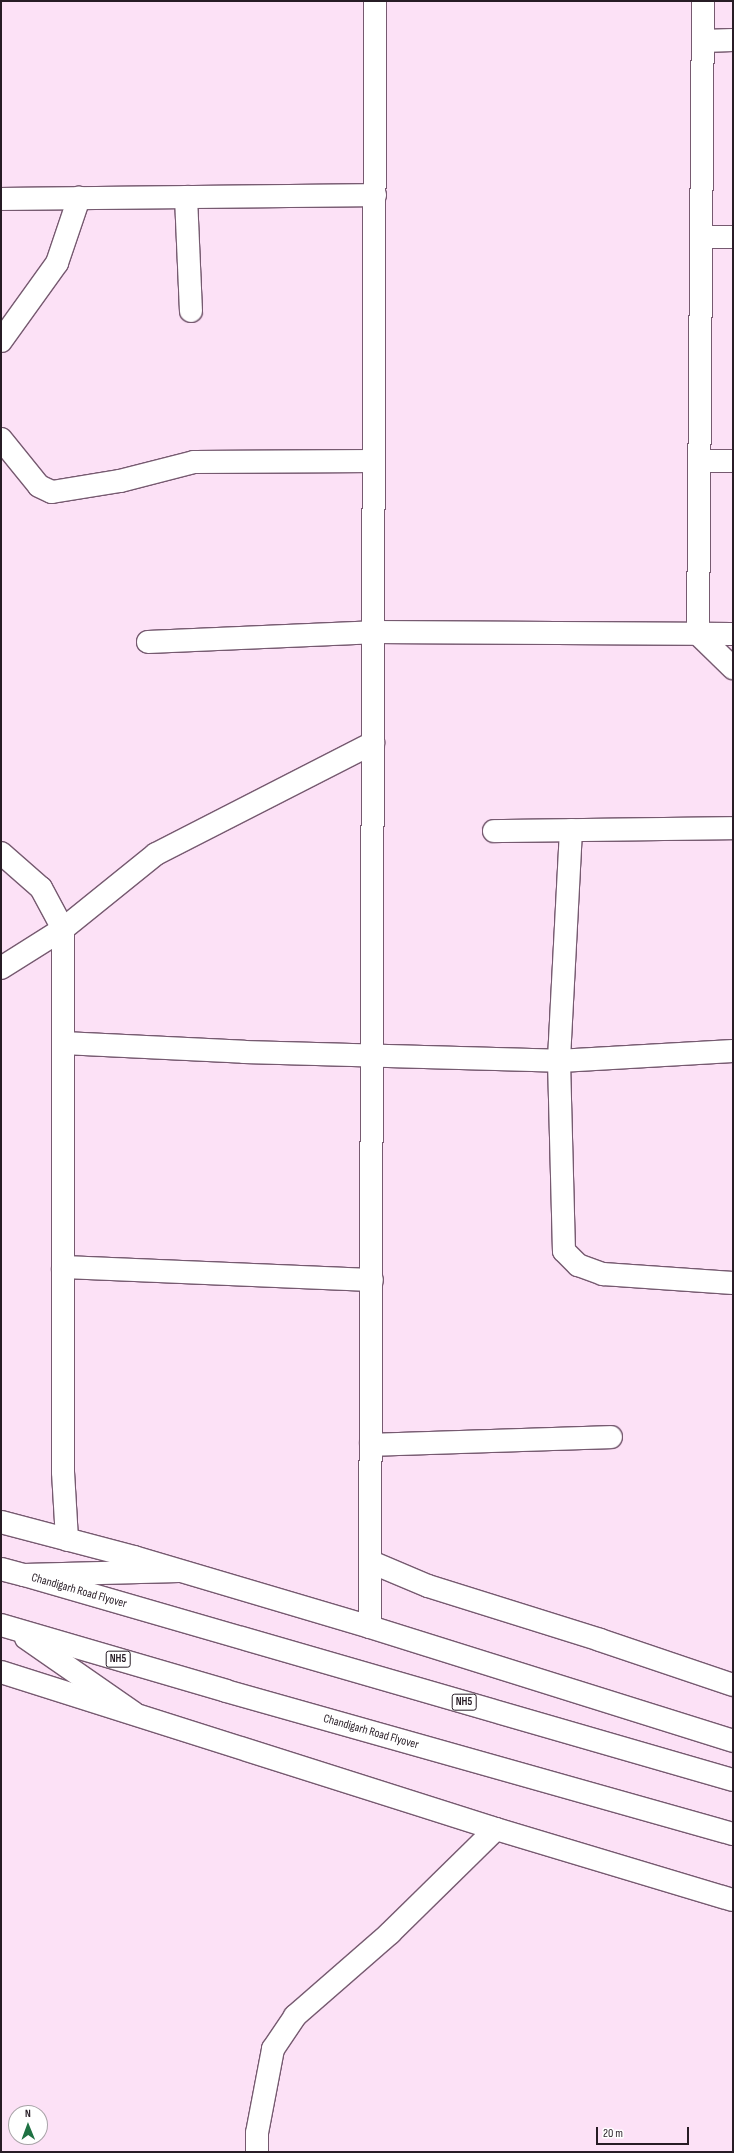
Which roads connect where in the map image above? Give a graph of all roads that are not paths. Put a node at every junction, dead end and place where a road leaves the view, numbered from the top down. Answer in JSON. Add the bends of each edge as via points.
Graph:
{"nodes":[{"id":1,"x":375,"y":1,"type":"edge"},
{"id":2,"x":703,"y":1,"type":"edge"},
{"id":3,"x":733,"y":40,"type":"edge"},
{"id":4,"x":703,"y":41,"type":"junction"},
{"id":5,"x":375,"y":195,"type":"junction"},
{"id":6,"x":186,"y":197,"type":"junction"},
{"id":7,"x":79,"y":198,"type":"junction"},
{"id":8,"x":1,"y":199,"type":"edge"},
{"id":9,"x":701,"y":237,"type":"junction"},
{"id":10,"x":733,"y":237,"type":"edge"},
{"id":11,"x":191,"y":311,"type":"dead end"},
{"id":12,"x":1,"y":342,"type":"edge"},
{"id":13,"x":1,"y":438,"type":"edge"},
{"id":14,"x":374,"y":461,"type":"junction"},
{"id":15,"x":699,"y":461,"type":"junction"},
{"id":16,"x":733,"y":461,"type":"edge"},
{"id":17,"x":373,"y":632,"type":"junction"},
{"id":18,"x":698,"y":634,"type":"junction"},
{"id":19,"x":733,"y":634,"type":"edge"},
{"id":20,"x":148,"y":642,"type":"dead end"},
{"id":21,"x":733,"y":668,"type":"edge"},
{"id":22,"x":373,"y":743,"type":"junction"},
{"id":23,"x":733,"y":828,"type":"edge"},
{"id":24,"x":571,"y":830,"type":"junction"},
{"id":25,"x":494,"y":831,"type":"dead end"},
{"id":26,"x":1,"y":853,"type":"edge"},
{"id":27,"x":63,"y":928,"type":"junction"},
{"id":28,"x":1,"y":968,"type":"edge"},
{"id":29,"x":63,"y":1043,"type":"junction"},
{"id":30,"x":733,"y":1051,"type":"edge"},
{"id":31,"x":373,"y":1055,"type":"junction"},
{"id":32,"x":559,"y":1061,"type":"junction"},
{"id":33,"x":63,"y":1267,"type":"junction"},
{"id":34,"x":372,"y":1280,"type":"junction"},
{"id":35,"x":733,"y":1283,"type":"edge"},
{"id":36,"x":611,"y":1437,"type":"dead end"},
{"id":37,"x":371,"y":1445,"type":"junction"},
{"id":38,"x":1,"y":1522,"type":"edge"},
{"id":39,"x":67,"y":1540,"type":"junction"},
{"id":40,"x":371,"y":1562,"type":"junction"},
{"id":41,"x":1,"y":1569,"type":"edge"},
{"id":42,"x":179,"y":1571,"type":"junction"},
{"id":43,"x":24,"y":1575,"type":"junction"},
{"id":44,"x":6,"y":1626,"type":"edge"},
{"id":45,"x":370,"y":1627,"type":"junction"},
{"id":46,"x":1,"y":1672,"type":"edge"},
{"id":47,"x":733,"y":1685,"type":"edge"},
{"id":48,"x":134,"y":1713,"type":"junction"},
{"id":49,"x":733,"y":1742,"type":"edge"},
{"id":50,"x":733,"y":1780,"type":"edge"},
{"id":51,"x":496,"y":1829,"type":"junction"},
{"id":52,"x":733,"y":1834,"type":"edge"},
{"id":53,"x":733,"y":1900,"type":"edge"},
{"id":54,"x":257,"y":2152,"type":"edge"}],
"edges":[{"from":1,"to":5,"type":"main road"},
{"from":2,"to":4,"type":"main road"},
{"from":3,"to":4,"type":"main road"},
{"from":4,"to":9,"type":"main road"},
{"from":5,"to":6,"type":"main road"},
{"from":5,"to":14,"type":"main road"},
{"from":6,"to":7,"type":"main road"},
{"from":6,"to":11,"type":"main road"},
{"from":7,"to":8,"type":"main road"},
{"from":7,"to":12,"type":"main road","via":[[57,263]]},
{"from":9,"to":10,"type":"main road"},
{"from":9,"to":15,"type":"main road"},
{"from":13,"to":14,"type":"main road","via":[[39,486],[52,492],[120,481],[194,462]]},
{"from":14,"to":17,"type":"main road"},
{"from":15,"to":16,"type":"main road"},
{"from":15,"to":18,"type":"main road"},
{"from":17,"to":18,"type":"main road"},
{"from":17,"to":20,"type":"main road"},
{"from":17,"to":22,"type":"main road"},
{"from":18,"to":19,"type":"main road"},
{"from":18,"to":21,"type":"main road"},
{"from":22,"to":27,"type":"main road","via":[[156,854]]},
{"from":22,"to":31,"type":"main road"},
{"from":23,"to":24,"type":"main road"},
{"from":24,"to":25,"type":"main road"},
{"from":24,"to":32,"type":"main road"},
{"from":26,"to":27,"type":"main road","via":[[41,888]]},
{"from":27,"to":28,"type":"main road"},
{"from":27,"to":29,"type":"main road"},
{"from":29,"to":31,"type":"main road"},
{"from":29,"to":33,"type":"main road"},
{"from":30,"to":32,"type":"main road"},
{"from":31,"to":32,"type":"main road"},
{"from":31,"to":34,"type":"main road"},
{"from":32,"to":35,"type":"main road","via":[[564,1251],[578,1265],[603,1274]]},
{"from":33,"to":34,"type":"main road"},
{"from":33,"to":39,"type":"main road","via":[[63,1472]]},
{"from":34,"to":37,"type":"main road"},
{"from":36,"to":37,"type":"main road"},
{"from":37,"to":40,"type":"main road"},
{"from":38,"to":39,"type":"main road"},
{"from":39,"to":42,"type":"main road"},
{"from":40,"to":45,"type":"main road"},
{"from":40,"to":47,"type":"main road","via":[[428,1586],[608,1642]]},
{"from":41,"to":43,"type":"main road","number":"NH5"},
{"from":42,"to":43,"type":"main road"},
{"from":42,"to":45,"type":"main road"},
{"from":43,"to":50,"type":"main road","name":"Chandigarh Road Flyover","number":"NH5"},
{"from":44,"to":48,"type":"main road"},
{"from":44,"to":52,"type":"main road","name":"Chandigarh Road Flyover","number":"NH5"},
{"from":45,"to":49,"type":"main road"},
{"from":46,"to":48,"type":"main road"},
{"from":48,"to":51,"type":"main road"},
{"from":51,"to":53,"type":"main road"},
{"from":51,"to":54,"type":"main road","via":[[390,1933],[295,2016],[273,2049],[257,2133]]}]}
